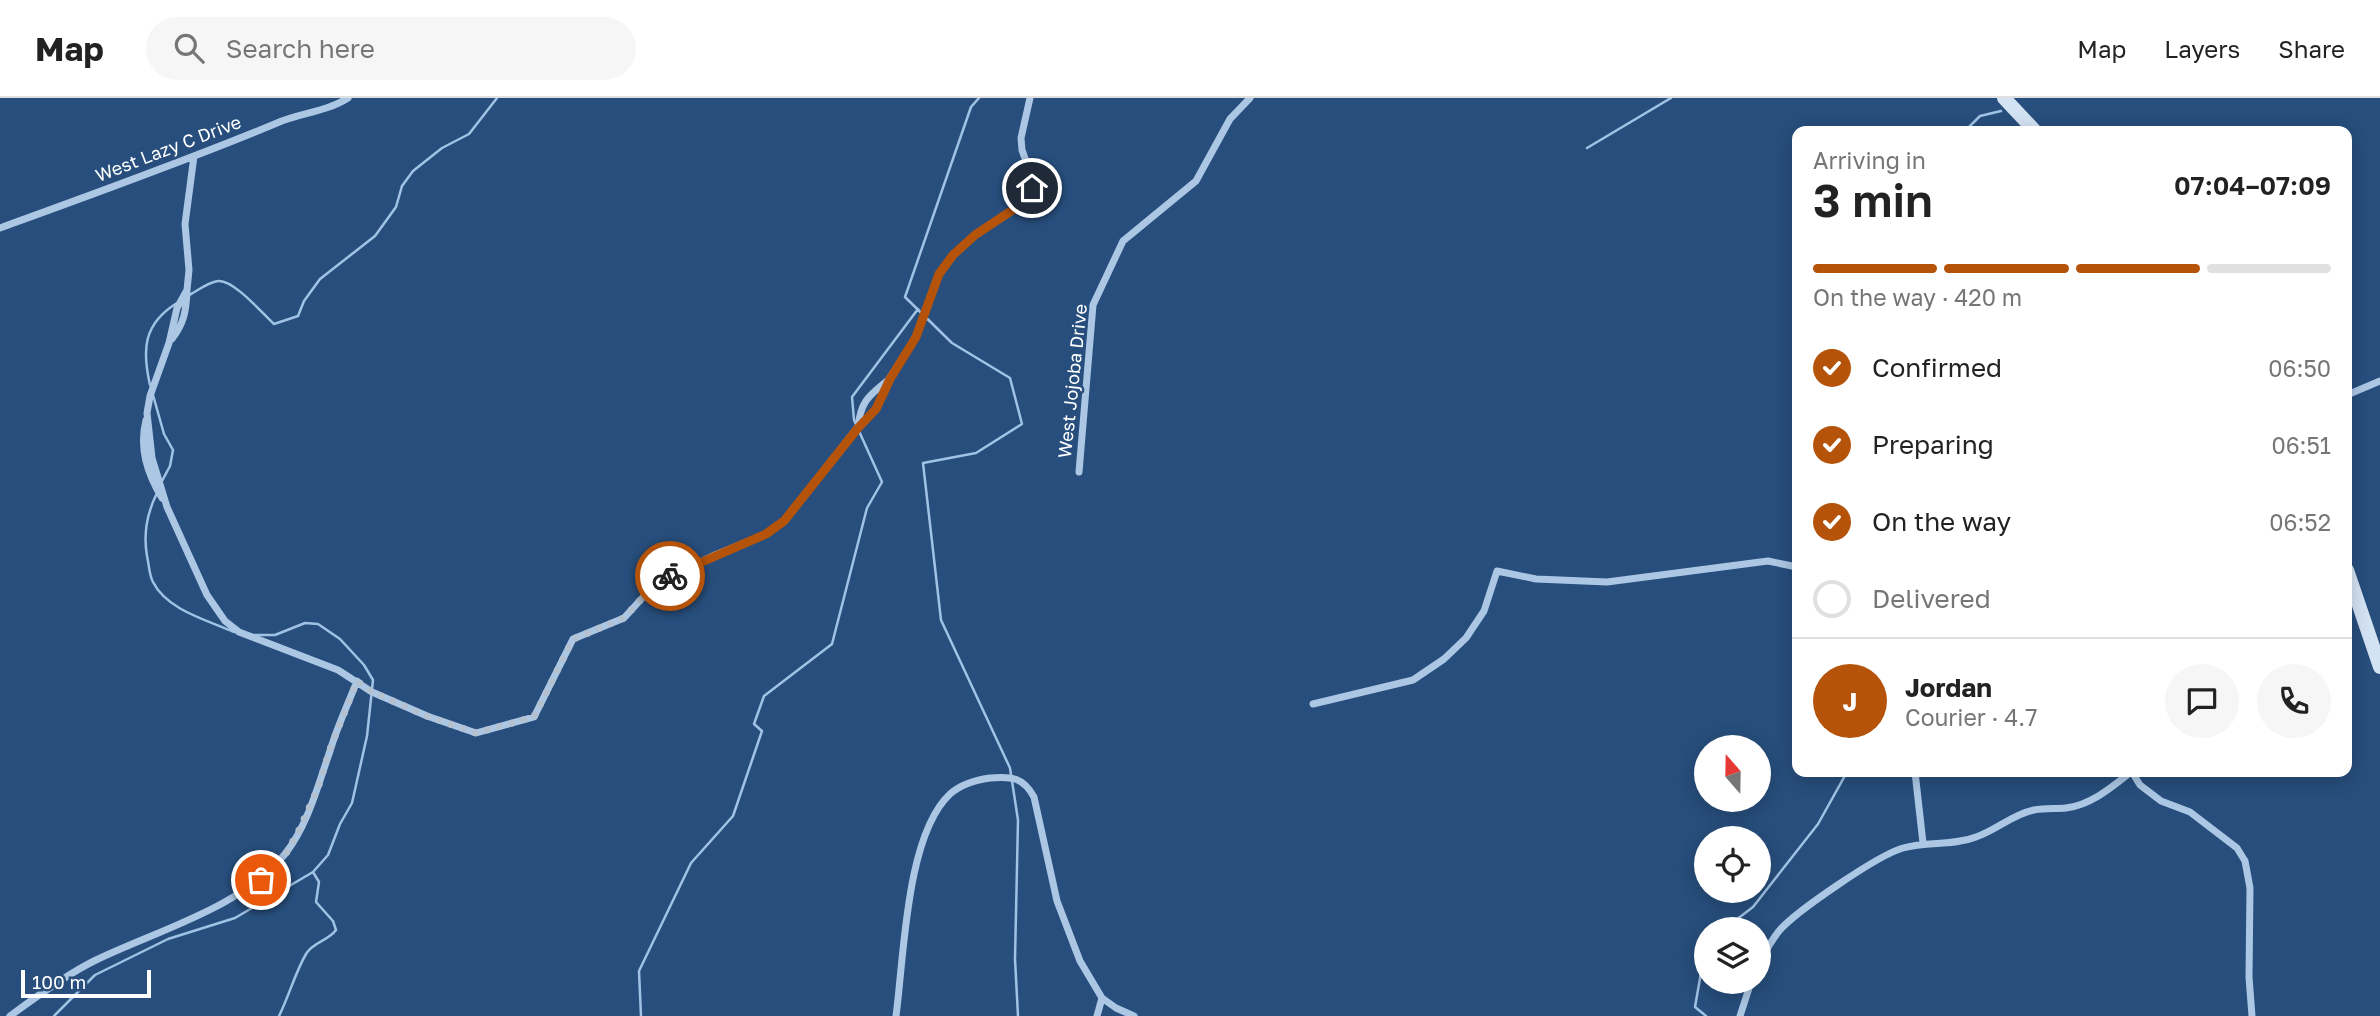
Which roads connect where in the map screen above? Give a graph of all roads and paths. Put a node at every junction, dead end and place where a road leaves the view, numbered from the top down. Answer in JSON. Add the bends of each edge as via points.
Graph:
{"nodes":[{"id":1,"x":348,"y":98,"type":"edge"},
{"id":2,"x":1030,"y":98,"type":"edge"},
{"id":3,"x":1250,"y":98,"type":"edge"},
{"id":4,"x":2004,"y":98,"type":"edge"},
{"id":5,"x":2030,"y":126,"type":"edge"},
{"id":6,"x":194,"y":156,"type":"junction"},
{"id":7,"x":0,"y":228,"type":"edge"},
{"id":8,"x":890,"y":379,"type":"junction"},
{"id":9,"x":2380,"y":380,"type":"edge"},
{"id":10,"x":2352,"y":394,"type":"edge"},
{"id":11,"x":858,"y":428,"type":"junction"},
{"id":12,"x":1079,"y":472,"type":"dead end"},
{"id":13,"x":1792,"y":566,"type":"edge"},
{"id":14,"x":2352,"y":585,"type":"edge"},
{"id":15,"x":2380,"y":667,"type":"edge"},
{"id":16,"x":357,"y":681,"type":"junction"},
{"id":17,"x":1313,"y":704,"type":"dead end"},
{"id":18,"x":1916,"y":777,"type":"edge"},
{"id":19,"x":2125,"y":777,"type":"edge"},
{"id":20,"x":2135,"y":777,"type":"edge"},
{"id":21,"x":1923,"y":843,"type":"junction"},
{"id":22,"x":1771,"y":944,"type":"edge"},
{"id":23,"x":1747,"y":994,"type":"edge"},
{"id":24,"x":1102,"y":998,"type":"junction"},
{"id":25,"x":10,"y":1016,"type":"edge"},
{"id":26,"x":896,"y":1016,"type":"edge"},
{"id":27,"x":1097,"y":1016,"type":"edge"},
{"id":28,"x":1134,"y":1016,"type":"edge"},
{"id":29,"x":1740,"y":1016,"type":"edge"},
{"id":30,"x":2252,"y":1016,"type":"edge"}],
"edges":[{"from":1,"to":6,"type":"street","name":"West Lazy C Drive"},
{"from":2,"to":8,"type":"street","via":[[1021,138],[1033,181],[1030,195],[953,255],[939,274],[910,349]]},
{"from":3,"to":12,"type":"street","name":"West Jojoba Drive","via":[[1230,119],[1196,181],[1123,241],[1093,305]]},
{"from":4,"to":5,"type":"street"},
{"from":6,"to":7,"type":"street","name":"West Lazy C Drive"},
{"from":6,"to":16,"type":"street","via":[[185,224],[187,290],[177,308],[147,413],[152,458],[167,508],[202,585],[225,621],[239,632]]},
{"from":8,"to":11,"type":"street","via":[[876,409]]},
{"from":8,"to":11,"type":"street","via":[[861,406]]},
{"from":9,"to":10,"type":"street"},
{"from":11,"to":16,"type":"street","via":[[784,521],[766,534],[655,584],[624,618],[573,639],[534,717],[476,733],[405,707]]},
{"from":13,"to":17,"type":"street","via":[[1768,561],[1607,582],[1536,579],[1497,571],[1484,611],[1444,659],[1413,680]]},
{"from":14,"to":15,"type":"street"},
{"from":16,"to":25,"type":"street","via":[[299,830],[287,852],[261,880],[232,898],[92,962]]},
{"from":18,"to":21,"type":"street"},
{"from":19,"to":21,"type":"street","via":[[2069,808],[2034,810],[1959,842]]},
{"from":20,"to":30,"type":"street","via":[[2161,801],[2190,812],[2237,848],[2245,860],[2250,888]]},
{"from":21,"to":22,"type":"street","via":[[1886,855],[1797,916]]},
{"from":23,"to":29,"type":"street"},
{"from":24,"to":26,"type":"street","via":[[1080,961],[1057,901],[1028,786],[1005,777],[980,779],[950,794],[936,811],[918,860]]},
{"from":24,"to":27,"type":"street"},
{"from":24,"to":28,"type":"street"}]}
